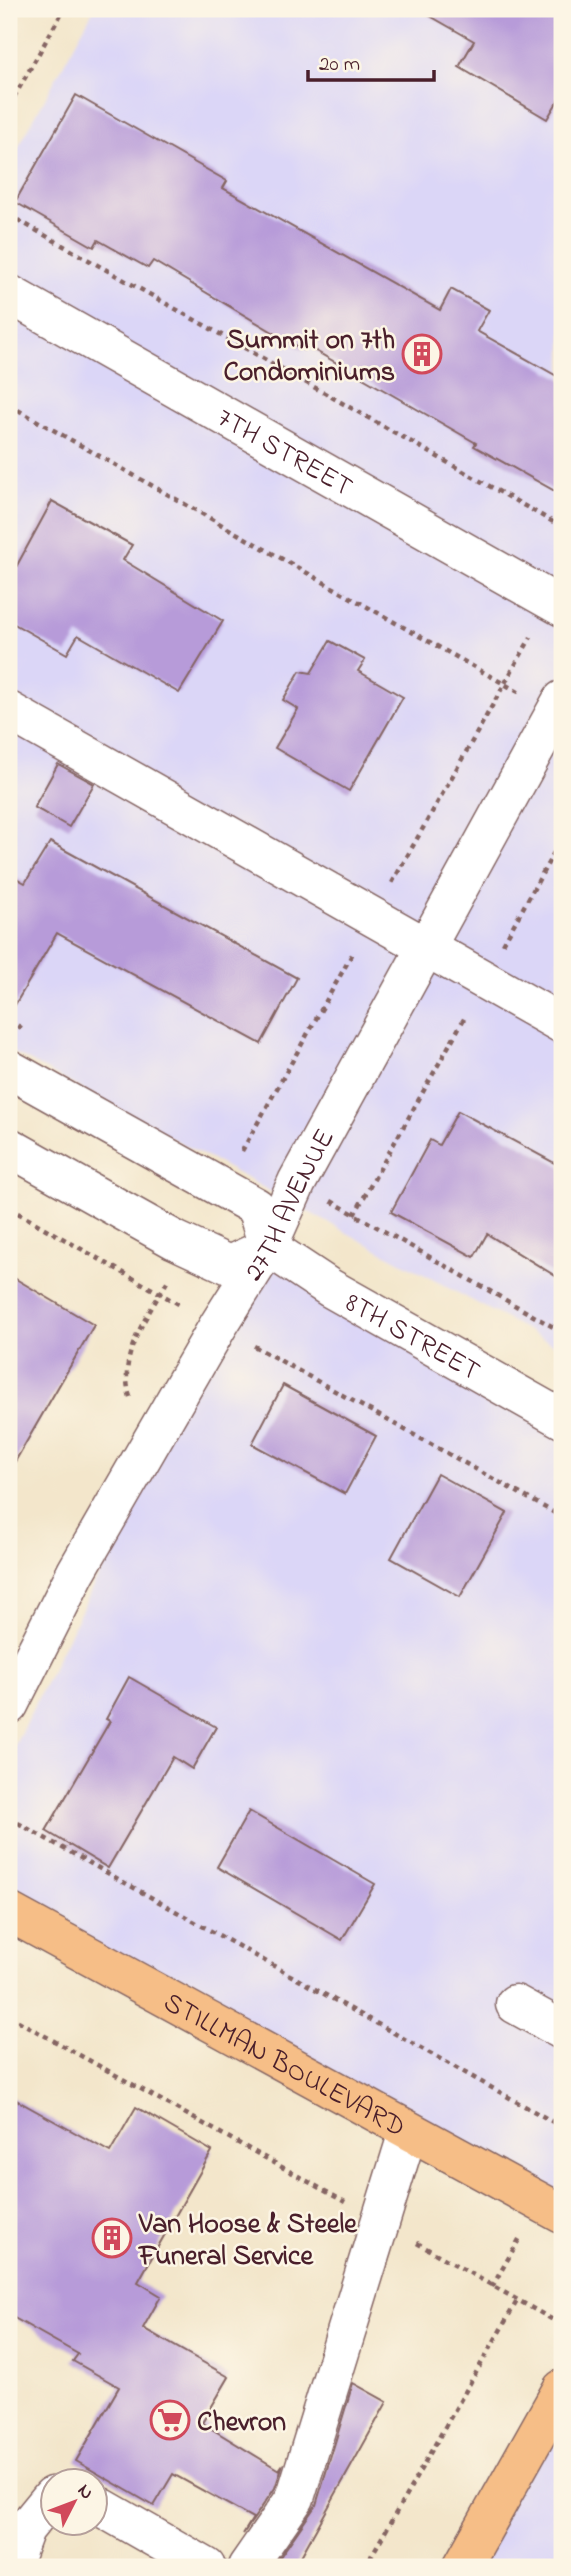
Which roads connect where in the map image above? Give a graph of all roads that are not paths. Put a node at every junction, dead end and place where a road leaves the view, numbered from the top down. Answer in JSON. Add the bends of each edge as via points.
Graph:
{"nodes":[{"id":1,"x":9,"y":294,"type":"edge"},
{"id":2,"x":557,"y":604,"type":"edge"},
{"id":3,"x":559,"y":706,"type":"edge"},
{"id":4,"x":9,"y":711,"type":"edge"},
{"id":5,"x":426,"y":948,"type":"junction"},
{"id":6,"x":562,"y":1024,"type":"edge"},
{"id":7,"x":9,"y":1069,"type":"edge"},
{"id":8,"x":9,"y":1147,"type":"edge"},
{"id":9,"x":268,"y":1247,"type":"junction"},
{"id":10,"x":562,"y":1419,"type":"edge"},
{"id":11,"x":9,"y":1704,"type":"edge"},
{"id":12,"x":9,"y":1912,"type":"edge"},
{"id":13,"x":515,"y":2004,"type":"dead end"},
{"id":14,"x":562,"y":2030,"type":"edge"},
{"id":15,"x":408,"y":2132,"type":"junction"},
{"id":16,"x":562,"y":2214,"type":"edge"},
{"id":17,"x":562,"y":2389,"type":"edge"},
{"id":18,"x":108,"y":2511,"type":"edge"},
{"id":19,"x":38,"y":2512,"type":"edge"},
{"id":20,"x":16,"y":2567,"type":"edge"},
{"id":21,"x":206,"y":2567,"type":"edge"},
{"id":22,"x":247,"y":2567,"type":"edge"},
{"id":23,"x":462,"y":2567,"type":"edge"}],
"edges":[{"from":1,"to":2,"type":"street","name":"7TH STREET"},
{"from":3,"to":5,"type":"street","name":"27TH AVENUE"},
{"from":4,"to":5,"type":"street"},
{"from":5,"to":6,"type":"street"},
{"from":5,"to":9,"type":"street","name":"27TH AVENUE","via":[[297,1182]]},
{"from":7,"to":9,"type":"street","via":[[256,1207]]},
{"from":8,"to":9,"type":"street","via":[[229,1265]]},
{"from":9,"to":10,"type":"street","name":"8TH STREET","via":[[330,1288]]},
{"from":9,"to":11,"type":"street","name":"27TH AVENUE","via":[[76,1572]]},
{"from":12,"to":15,"type":"main road","name":"STILLMAN BOULEVARD"},
{"from":13,"to":14,"type":"street"},
{"from":15,"to":16,"type":"main road","name":"STILLMAN BOULEVARD"},
{"from":15,"to":22,"type":"street","via":[[295,2498]]},
{"from":17,"to":23,"type":"main road"},
{"from":18,"to":21,"type":"street"},
{"from":19,"to":20,"type":"street","via":[[24,2529],[13,2562]]}]}
